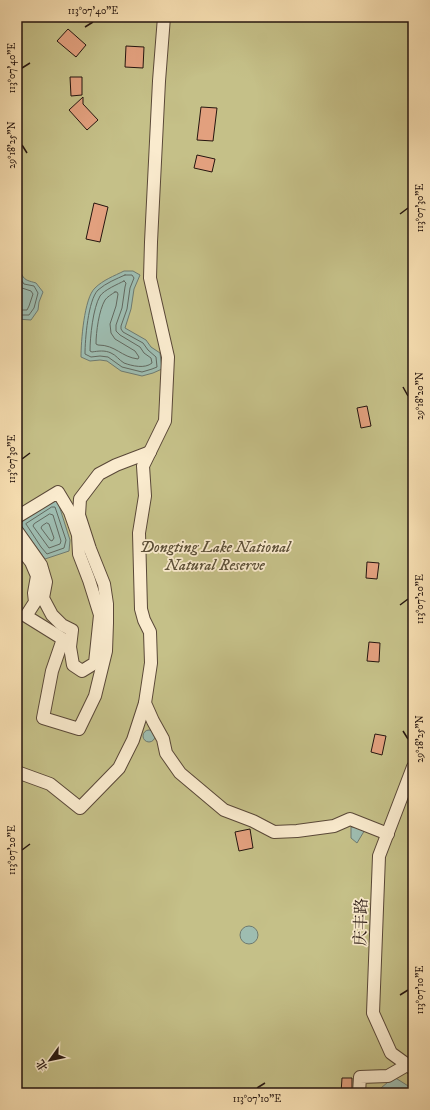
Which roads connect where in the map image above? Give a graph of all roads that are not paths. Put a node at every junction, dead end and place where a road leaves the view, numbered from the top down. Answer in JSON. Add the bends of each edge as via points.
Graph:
{"nodes":[{"id":1,"x":164,"y":17,"type":"edge"},
{"id":2,"x":150,"y":452,"type":"junction"},
{"id":3,"x":17,"y":517,"type":"edge"},
{"id":4,"x":17,"y":531,"type":"edge"},
{"id":5,"x":17,"y":544,"type":"edge"},
{"id":6,"x":145,"y":703,"type":"junction"},
{"id":7,"x":413,"y":767,"type":"edge"},
{"id":8,"x":17,"y":772,"type":"edge"},
{"id":9,"x":388,"y":834,"type":"junction"},
{"id":10,"x":410,"y":1067,"type":"edge"},
{"id":11,"x":359,"y":1093,"type":"edge"}],
"edges":[{"from":1,"to":2,"type":"street","via":[[150,278],[168,357],[166,421]]},
{"from":2,"to":5,"type":"street","via":[[99,474],[80,499],[79,515],[104,584],[107,623],[106,651],[95,696],[79,729],[44,718],[52,671],[63,639],[26,616],[35,602],[34,593],[38,576]]},
{"from":2,"to":6,"type":"street","via":[[143,466],[145,496],[139,533],[141,609],[150,632],[151,663]]},
{"from":3,"to":4,"type":"street","via":[[58,492],[70,512],[78,535],[79,554],[100,615],[95,663],[82,671],[73,665],[70,647],[72,630],[52,615],[44,598],[46,582],[41,565]]},
{"from":6,"to":8,"type":"street","via":[[133,740],[119,768],[80,808],[50,784]]},
{"from":6,"to":9,"type":"street","via":[[163,738],[166,753],[180,773],[224,810],[274,832],[334,826],[350,819]]},
{"from":7,"to":9,"type":"street","name":"庆丰路"},
{"from":9,"to":10,"type":"street","name":"庆丰路","via":[[379,856],[372,1013],[391,1053]]},
{"from":10,"to":11,"type":"street","via":[[388,1076],[360,1077]]}]}
